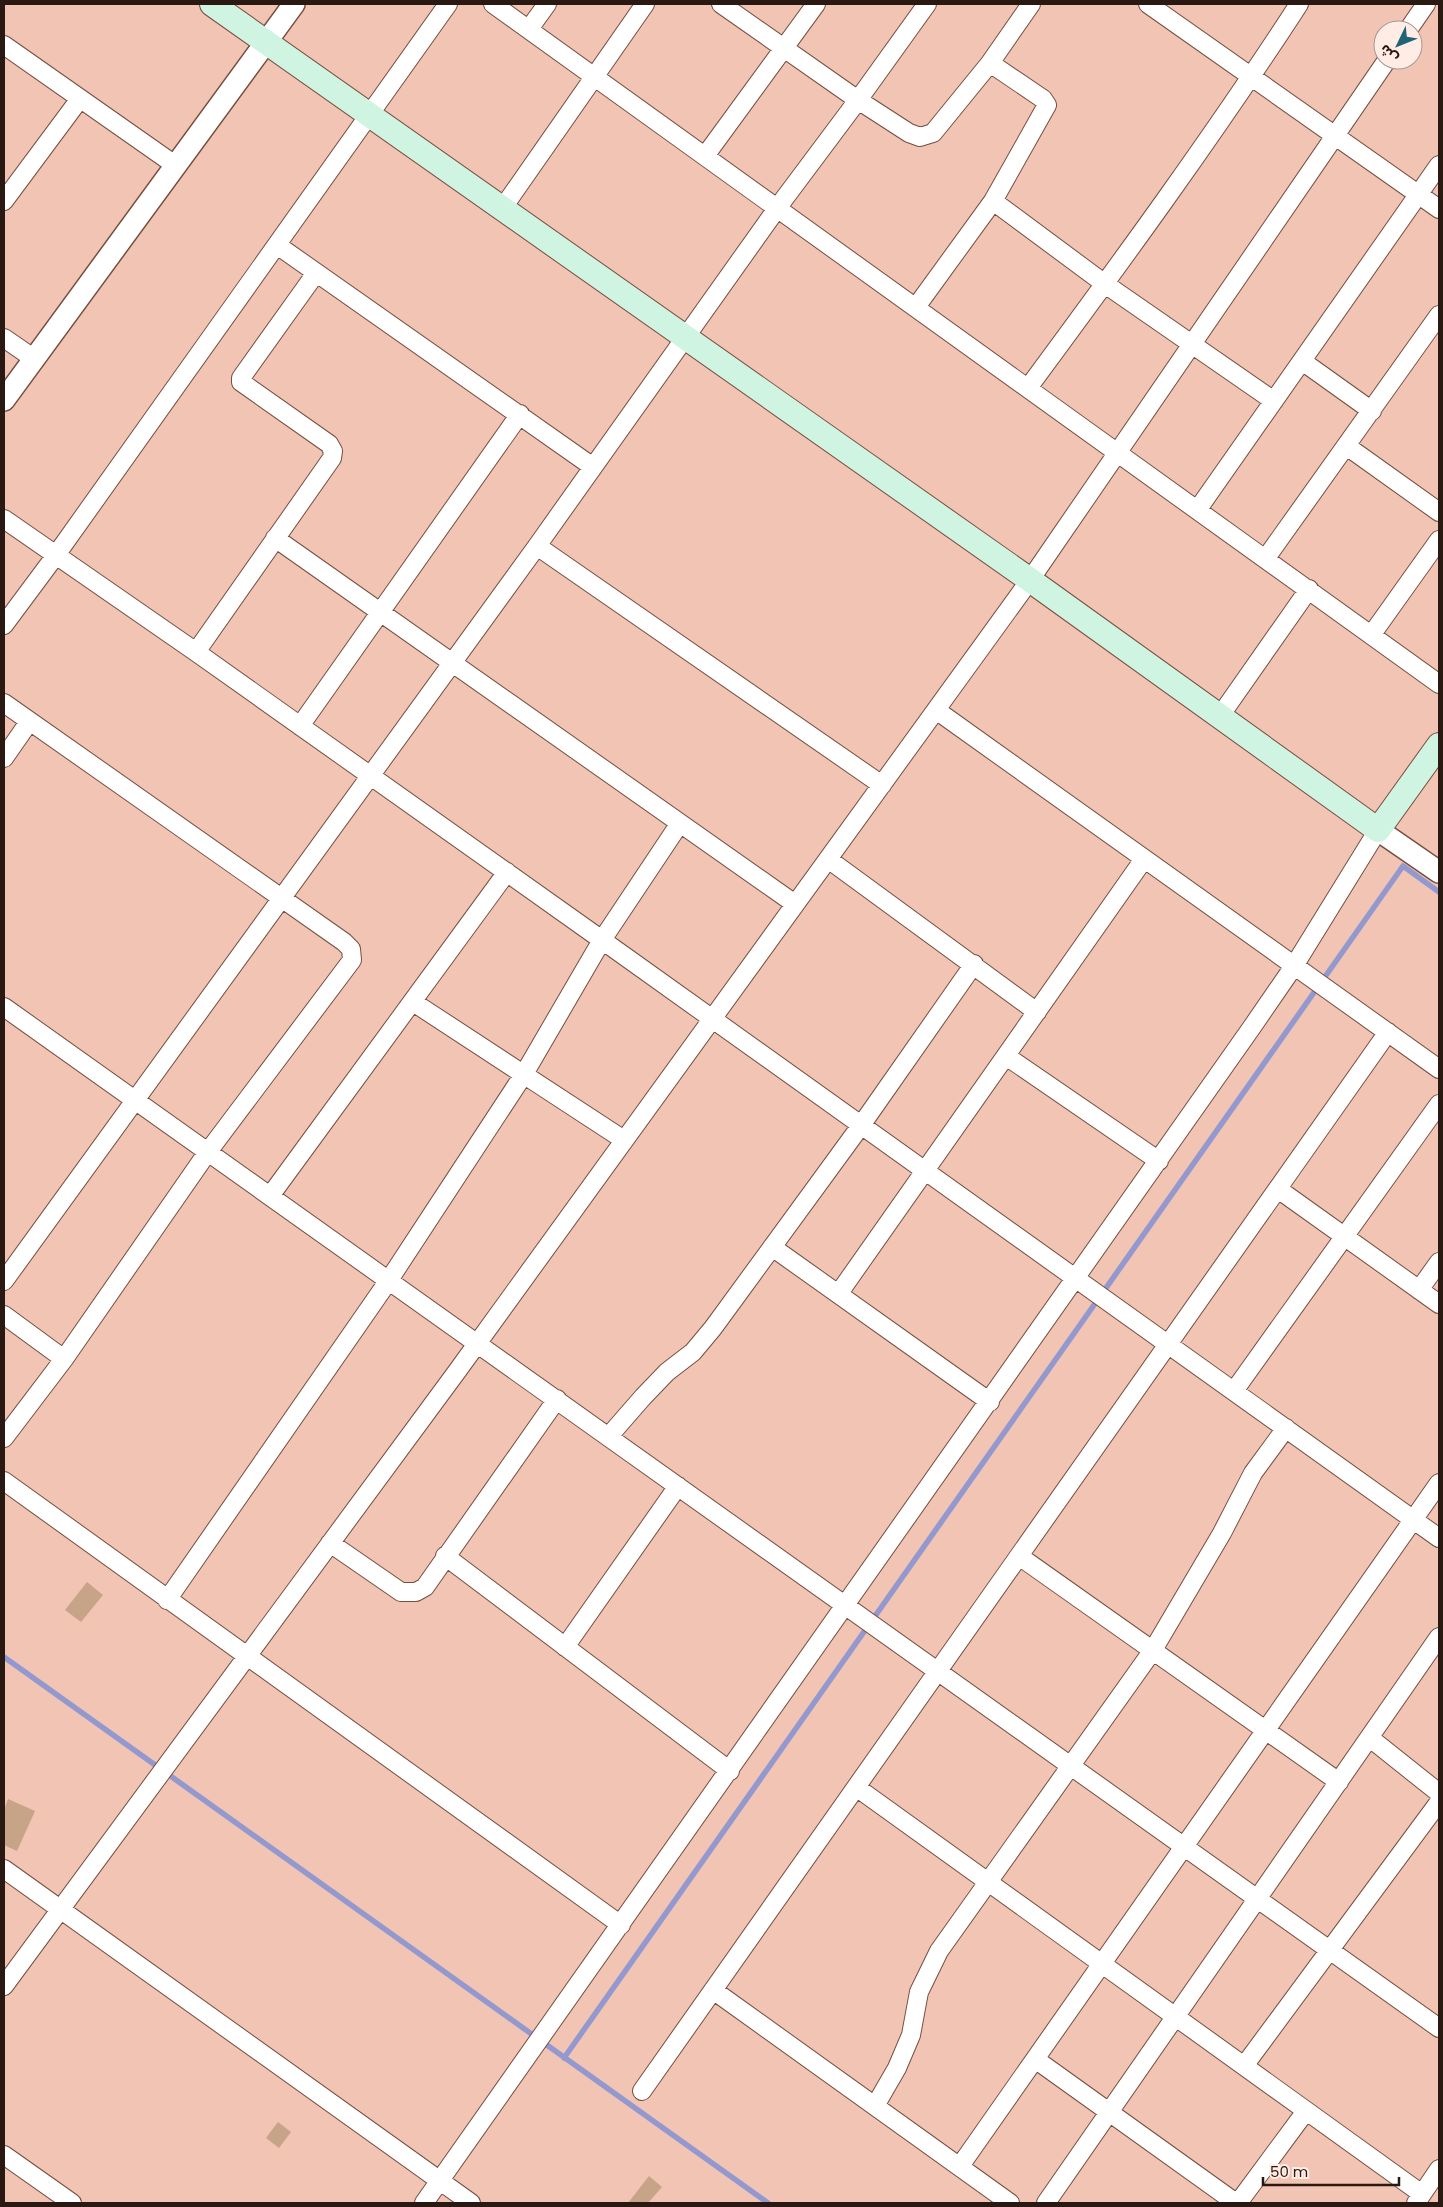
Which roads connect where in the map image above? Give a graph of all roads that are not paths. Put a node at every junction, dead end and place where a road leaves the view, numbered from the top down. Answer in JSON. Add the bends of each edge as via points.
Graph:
{"nodes":[{"id":1,"x":212,"y":4,"type":"edge"},
{"id":2,"x":294,"y":4,"type":"edge"},
{"id":3,"x":448,"y":4,"type":"edge"},
{"id":4,"x":493,"y":4,"type":"edge"},
{"id":5,"x":547,"y":4,"type":"edge"},
{"id":6,"x":645,"y":4,"type":"edge"},
{"id":7,"x":721,"y":4,"type":"edge"},
{"id":8,"x":816,"y":4,"type":"edge"},
{"id":9,"x":926,"y":4,"type":"edge"},
{"id":10,"x":1031,"y":4,"type":"edge"},
{"id":11,"x":1148,"y":4,"type":"edge"},
{"id":12,"x":1299,"y":4,"type":"edge"},
{"id":13,"x":1426,"y":4,"type":"edge"},
{"id":14,"x":1415,"y":20,"type":"edge"},
{"id":15,"x":529,"y":29,"type":"junction"},
{"id":16,"x":266,"y":41,"type":"junction"},
{"id":17,"x":4,"y":45,"type":"edge"},
{"id":18,"x":784,"y":49,"type":"junction"},
{"id":19,"x":990,"y":63,"type":"junction"},
{"id":20,"x":1380,"y":70,"type":"edge"},
{"id":21,"x":594,"y":77,"type":"junction"},
{"id":22,"x":1251,"y":77,"type":"junction"},
{"id":23,"x":78,"y":100,"type":"junction"},
{"id":24,"x":858,"y":100,"type":"junction"},
{"id":25,"x":371,"y":114,"type":"junction"},
{"id":26,"x":1336,"y":135,"type":"junction"},
{"id":27,"x":705,"y":156,"type":"junction"},
{"id":28,"x":175,"y":165,"type":"junction"},
{"id":29,"x":1439,"y":165,"type":"edge"},
{"id":30,"x":1418,"y":194,"type":"junction"},
{"id":31,"x":4,"y":201,"type":"edge"},
{"id":32,"x":993,"y":201,"type":"junction"},
{"id":33,"x":778,"y":207,"type":"junction"},
{"id":34,"x":502,"y":209,"type":"junction"},
{"id":35,"x":1439,"y":209,"type":"edge"},
{"id":36,"x":277,"y":245,"type":"junction"},
{"id":37,"x":316,"y":273,"type":"junction"},
{"id":38,"x":1105,"y":284,"type":"junction"},
{"id":39,"x":916,"y":307,"type":"junction"},
{"id":40,"x":1439,"y":315,"type":"edge"},
{"id":41,"x":4,"y":338,"type":"edge"},
{"id":42,"x":686,"y":339,"type":"junction"},
{"id":43,"x":1193,"y":344,"type":"junction"},
{"id":44,"x":33,"y":358,"type":"junction"},
{"id":45,"x":1302,"y":361,"type":"junction"},
{"id":46,"x":1028,"y":388,"type":"junction"},
{"id":47,"x":4,"y":400,"type":"edge"},
{"id":48,"x":1274,"y":401,"type":"junction"},
{"id":49,"x":1372,"y":412,"type":"junction"},
{"id":50,"x":520,"y":414,"type":"junction"},
{"id":51,"x":1348,"y":447,"type":"junction"},
{"id":52,"x":1118,"y":452,"type":"junction"},
{"id":53,"x":593,"y":467,"type":"junction"},
{"id":54,"x":1198,"y":509,"type":"junction"},
{"id":55,"x":1439,"y":512,"type":"edge"},
{"id":56,"x":4,"y":519,"type":"edge"},
{"id":57,"x":275,"y":538,"type":"junction"},
{"id":58,"x":1439,"y":540,"type":"edge"},
{"id":59,"x":537,"y":546,"type":"junction"},
{"id":60,"x":56,"y":555,"type":"junction"},
{"id":61,"x":1266,"y":558,"type":"junction"},
{"id":62,"x":1030,"y":580,"type":"junction"},
{"id":63,"x":1309,"y":589,"type":"junction"},
{"id":64,"x":380,"y":612,"type":"junction"},
{"id":65,"x":4,"y":625,"type":"edge"},
{"id":66,"x":1372,"y":634,"type":"junction"},
{"id":67,"x":196,"y":652,"type":"junction"},
{"id":68,"x":452,"y":662,"type":"junction"},
{"id":69,"x":1439,"y":684,"type":"edge"},
{"id":70,"x":4,"y":703,"type":"edge"},
{"id":71,"x":936,"y":710,"type":"junction"},
{"id":72,"x":1220,"y":716,"type":"junction"},
{"id":73,"x":29,"y":722,"type":"junction"},
{"id":74,"x":300,"y":726,"type":"junction"},
{"id":75,"x":1439,"y":745,"type":"edge"},
{"id":76,"x":4,"y":758,"type":"edge"},
{"id":77,"x":370,"y":775,"type":"junction"},
{"id":78,"x":882,"y":785,"type":"junction"},
{"id":79,"x":680,"y":823,"type":"junction"},
{"id":80,"x":1378,"y":830,"type":"junction"},
{"id":81,"x":828,"y":859,"type":"junction"},
{"id":82,"x":1144,"y":859,"type":"junction"},
{"id":83,"x":507,"y":872,"type":"junction"},
{"id":84,"x":1439,"y":872,"type":"edge"},
{"id":85,"x":281,"y":898,"type":"junction"},
{"id":86,"x":795,"y":904,"type":"junction"},
{"id":87,"x":602,"y":940,"type":"junction"},
{"id":88,"x":974,"y":964,"type":"junction"},
{"id":89,"x":1294,"y":966,"type":"junction"},
{"id":90,"x":412,"y":1002,"type":"junction"},
{"id":91,"x":4,"y":1007,"type":"edge"},
{"id":92,"x":1037,"y":1012,"type":"junction"},
{"id":93,"x":712,"y":1018,"type":"junction"},
{"id":94,"x":1388,"y":1032,"type":"junction"},
{"id":95,"x":1006,"y":1056,"type":"junction"},
{"id":96,"x":1439,"y":1069,"type":"edge"},
{"id":97,"x":524,"y":1074,"type":"junction"},
{"id":98,"x":135,"y":1100,"type":"junction"},
{"id":99,"x":1439,"y":1104,"type":"edge"},
{"id":100,"x":862,"y":1124,"type":"junction"},
{"id":101,"x":624,"y":1140,"type":"junction"},
{"id":102,"x":207,"y":1153,"type":"junction"},
{"id":103,"x":1159,"y":1161,"type":"junction"},
{"id":104,"x":926,"y":1170,"type":"junction"},
{"id":105,"x":1278,"y":1189,"type":"junction"},
{"id":106,"x":270,"y":1196,"type":"junction"},
{"id":107,"x":1345,"y":1236,"type":"junction"},
{"id":108,"x":772,"y":1246,"type":"junction"},
{"id":109,"x":1439,"y":1262,"type":"edge"},
{"id":110,"x":1078,"y":1278,"type":"junction"},
{"id":111,"x":389,"y":1280,"type":"junction"},
{"id":112,"x":4,"y":1281,"type":"edge"},
{"id":113,"x":1419,"y":1290,"type":"junction"},
{"id":114,"x":839,"y":1293,"type":"junction"},
{"id":115,"x":1439,"y":1304,"type":"edge"},
{"id":116,"x":4,"y":1315,"type":"edge"},
{"id":117,"x":477,"y":1343,"type":"junction"},
{"id":118,"x":1169,"y":1344,"type":"junction"},
{"id":119,"x":64,"y":1358,"type":"junction"},
{"id":120,"x":1234,"y":1391,"type":"junction"},
{"id":121,"x":557,"y":1399,"type":"junction"},
{"id":122,"x":990,"y":1402,"type":"junction"},
{"id":123,"x":1286,"y":1428,"type":"junction"},
{"id":124,"x":609,"y":1436,"type":"junction"},
{"id":125,"x":4,"y":1438,"type":"edge"},
{"id":126,"x":4,"y":1480,"type":"edge"},
{"id":127,"x":1439,"y":1483,"type":"edge"},
{"id":128,"x":678,"y":1486,"type":"junction"},
{"id":129,"x":1414,"y":1520,"type":"junction"},
{"id":130,"x":1439,"y":1538,"type":"edge"},
{"id":131,"x":330,"y":1543,"type":"junction"},
{"id":132,"x":446,"y":1556,"type":"junction"},
{"id":133,"x":1019,"y":1556,"type":"junction"},
{"id":134,"x":167,"y":1600,"type":"junction"},
{"id":135,"x":846,"y":1605,"type":"junction"},
{"id":136,"x":1439,"y":1638,"type":"edge"},
{"id":137,"x":565,"y":1647,"type":"junction"},
{"id":138,"x":1152,"y":1650,"type":"junction"},
{"id":139,"x":246,"y":1656,"type":"junction"},
{"id":140,"x":938,"y":1670,"type":"junction"},
{"id":141,"x":1266,"y":1730,"type":"junction"},
{"id":142,"x":1370,"y":1738,"type":"junction"},
{"id":143,"x":1071,"y":1765,"type":"junction"},
{"id":144,"x":730,"y":1771,"type":"junction"},
{"id":145,"x":1339,"y":1782,"type":"junction"},
{"id":146,"x":856,"y":1787,"type":"junction"},
{"id":147,"x":1439,"y":1793,"type":"edge"},
{"id":148,"x":1439,"y":1802,"type":"edge"},
{"id":149,"x":1185,"y":1846,"type":"junction"},
{"id":150,"x":4,"y":1869,"type":"edge"},
{"id":151,"x":988,"y":1882,"type":"junction"},
{"id":152,"x":1258,"y":1898,"type":"junction"},
{"id":153,"x":60,"y":1909,"type":"junction"},
{"id":154,"x":621,"y":1925,"type":"junction"},
{"id":155,"x":1330,"y":1950,"type":"junction"},
{"id":156,"x":1102,"y":1964,"type":"junction"},
{"id":157,"x":4,"y":1986,"type":"edge"},
{"id":158,"x":713,"y":1990,"type":"junction"},
{"id":159,"x":1175,"y":2017,"type":"junction"},
{"id":160,"x":1439,"y":2028,"type":"edge"},
{"id":161,"x":1035,"y":2059,"type":"junction"},
{"id":162,"x":1244,"y":2066,"type":"junction"},
{"id":163,"x":642,"y":2091,"type":"dead end"},
{"id":164,"x":875,"y":2106,"type":"junction"},
{"id":165,"x":1306,"y":2111,"type":"junction"},
{"id":166,"x":1109,"y":2112,"type":"junction"},
{"id":167,"x":4,"y":2155,"type":"edge"},
{"id":168,"x":960,"y":2166,"type":"junction"},
{"id":169,"x":1439,"y":2169,"type":"edge"},
{"id":170,"x":440,"y":2181,"type":"junction"},
{"id":171,"x":1419,"y":2199,"type":"edge"},
{"id":172,"x":72,"y":2203,"type":"edge"},
{"id":173,"x":424,"y":2203,"type":"edge"},
{"id":174,"x":471,"y":2203,"type":"edge"},
{"id":175,"x":1010,"y":2203,"type":"edge"},
{"id":176,"x":1046,"y":2203,"type":"edge"},
{"id":177,"x":1237,"y":2203,"type":"edge"}],
"edges":[{"from":1,"to":16,"type":"main road"},
{"from":2,"to":16,"type":"street"},
{"from":3,"to":25,"type":"street"},
{"from":4,"to":15,"type":"street"},
{"from":5,"to":15,"type":"street"},
{"from":6,"to":21,"type":"street"},
{"from":7,"to":18,"type":"street"},
{"from":8,"to":18,"type":"street"},
{"from":9,"to":24,"type":"street"},
{"from":10,"to":19,"type":"street"},
{"from":11,"to":22,"type":"street"},
{"from":12,"to":22,"type":"street"},
{"from":13,"to":14,"type":"street"},
{"from":15,"to":21,"type":"street"},
{"from":16,"to":25,"type":"main road"},
{"from":16,"to":28,"type":"street"},
{"from":17,"to":23,"type":"street"},
{"from":18,"to":24,"type":"street"},
{"from":18,"to":27,"type":"street"},
{"from":19,"to":24,"type":"street","via":[[933,133],[920,138]]},
{"from":19,"to":32,"type":"street","via":[[1047,105]]},
{"from":20,"to":26,"type":"street"},
{"from":21,"to":27,"type":"street"},
{"from":21,"to":34,"type":"street"},
{"from":22,"to":26,"type":"street"},
{"from":22,"to":38,"type":"street"},
{"from":23,"to":28,"type":"street"},
{"from":23,"to":31,"type":"street"},
{"from":24,"to":33,"type":"street"},
{"from":25,"to":34,"type":"main road"},
{"from":25,"to":36,"type":"street"},
{"from":26,"to":30,"type":"street"},
{"from":26,"to":43,"type":"street"},
{"from":27,"to":33,"type":"street"},
{"from":28,"to":44,"type":"street"},
{"from":29,"to":30,"type":"street"},
{"from":30,"to":35,"type":"street"},
{"from":30,"to":45,"type":"street"},
{"from":32,"to":38,"type":"street"},
{"from":32,"to":39,"type":"street"},
{"from":33,"to":39,"type":"street"},
{"from":33,"to":42,"type":"street"},
{"from":34,"to":42,"type":"main road"},
{"from":36,"to":37,"type":"street"},
{"from":36,"to":60,"type":"street"},
{"from":37,"to":50,"type":"street"},
{"from":37,"to":57,"type":"street","via":[[241,378],[244,385],[329,444],[333,451],[332,458]]},
{"from":38,"to":43,"type":"street"},
{"from":38,"to":46,"type":"street"},
{"from":39,"to":46,"type":"street"},
{"from":40,"to":49,"type":"street"},
{"from":41,"to":44,"type":"street"},
{"from":42,"to":53,"type":"street"},
{"from":42,"to":62,"type":"main road"},
{"from":43,"to":48,"type":"street"},
{"from":43,"to":52,"type":"street"},
{"from":44,"to":47,"type":"street"},
{"from":45,"to":48,"type":"street"},
{"from":45,"to":49,"type":"street"},
{"from":46,"to":52,"type":"street"},
{"from":48,"to":54,"type":"street"},
{"from":49,"to":51,"type":"street"},
{"from":50,"to":53,"type":"street"},
{"from":50,"to":64,"type":"street"},
{"from":51,"to":55,"type":"street"},
{"from":51,"to":61,"type":"street"},
{"from":52,"to":54,"type":"street"},
{"from":52,"to":62,"type":"street"},
{"from":53,"to":59,"type":"street"},
{"from":54,"to":61,"type":"street"},
{"from":56,"to":60,"type":"street"},
{"from":57,"to":64,"type":"street"},
{"from":57,"to":67,"type":"street"},
{"from":58,"to":66,"type":"street"},
{"from":59,"to":68,"type":"street"},
{"from":59,"to":78,"type":"street"},
{"from":60,"to":65,"type":"street"},
{"from":60,"to":67,"type":"street"},
{"from":61,"to":63,"type":"street"},
{"from":62,"to":71,"type":"street"},
{"from":62,"to":72,"type":"main road"},
{"from":63,"to":66,"type":"street"},
{"from":63,"to":72,"type":"street"},
{"from":64,"to":68,"type":"street"},
{"from":64,"to":74,"type":"street"},
{"from":66,"to":69,"type":"street"},
{"from":67,"to":74,"type":"street"},
{"from":68,"to":77,"type":"street"},
{"from":68,"to":79,"type":"street"},
{"from":70,"to":73,"type":"street"},
{"from":71,"to":78,"type":"street"},
{"from":71,"to":82,"type":"street"},
{"from":72,"to":80,"type":"main road"},
{"from":73,"to":76,"type":"street"},
{"from":73,"to":85,"type":"street"},
{"from":74,"to":77,"type":"street"},
{"from":75,"to":80,"type":"main road"},
{"from":77,"to":83,"type":"street"},
{"from":77,"to":85,"type":"street"},
{"from":78,"to":81,"type":"street"},
{"from":79,"to":86,"type":"street"},
{"from":79,"to":87,"type":"street"},
{"from":80,"to":84,"type":"street"},
{"from":80,"to":89,"type":"street"},
{"from":81,"to":86,"type":"street"},
{"from":81,"to":88,"type":"street"},
{"from":82,"to":89,"type":"street"},
{"from":82,"to":92,"type":"street"},
{"from":83,"to":87,"type":"street"},
{"from":83,"to":90,"type":"street"},
{"from":85,"to":98,"type":"street"},
{"from":85,"to":102,"type":"street","via":[[344,942],[351,949],[352,960]]},
{"from":86,"to":93,"type":"street"},
{"from":87,"to":93,"type":"street"},
{"from":87,"to":97,"type":"street"},
{"from":88,"to":92,"type":"street"},
{"from":88,"to":100,"type":"street"},
{"from":89,"to":94,"type":"street"},
{"from":89,"to":103,"type":"street"},
{"from":90,"to":97,"type":"street"},
{"from":90,"to":106,"type":"street"},
{"from":91,"to":98,"type":"street"},
{"from":92,"to":95,"type":"street"},
{"from":93,"to":100,"type":"street"},
{"from":93,"to":101,"type":"street"},
{"from":94,"to":96,"type":"street"},
{"from":94,"to":105,"type":"street"},
{"from":95,"to":103,"type":"street"},
{"from":95,"to":104,"type":"street"},
{"from":97,"to":101,"type":"street"},
{"from":97,"to":111,"type":"street"},
{"from":98,"to":102,"type":"street"},
{"from":98,"to":112,"type":"street"},
{"from":99,"to":107,"type":"street"},
{"from":100,"to":104,"type":"street"},
{"from":100,"to":108,"type":"street"},
{"from":101,"to":117,"type":"street"},
{"from":102,"to":106,"type":"street"},
{"from":102,"to":119,"type":"street"},
{"from":103,"to":110,"type":"street"},
{"from":104,"to":110,"type":"street"},
{"from":104,"to":114,"type":"street"},
{"from":105,"to":107,"type":"street"},
{"from":105,"to":118,"type":"street"},
{"from":106,"to":111,"type":"street"},
{"from":107,"to":113,"type":"street"},
{"from":107,"to":120,"type":"street"},
{"from":108,"to":114,"type":"street"},
{"from":108,"to":124,"type":"street","via":[[698,1346],[643,1397]]},
{"from":109,"to":113,"type":"street"},
{"from":110,"to":118,"type":"street"},
{"from":110,"to":122,"type":"street"},
{"from":111,"to":117,"type":"street"},
{"from":111,"to":134,"type":"street"},
{"from":113,"to":115,"type":"street"},
{"from":114,"to":122,"type":"street"},
{"from":116,"to":119,"type":"street"},
{"from":117,"to":121,"type":"street"},
{"from":117,"to":131,"type":"street"},
{"from":118,"to":120,"type":"street"},
{"from":118,"to":133,"type":"street"},
{"from":119,"to":125,"type":"street"},
{"from":120,"to":123,"type":"street"},
{"from":121,"to":124,"type":"street"},
{"from":121,"to":132,"type":"street"},
{"from":122,"to":135,"type":"street"},
{"from":123,"to":129,"type":"street"},
{"from":123,"to":138,"type":"street","via":[[1253,1473],[1222,1533]]},
{"from":124,"to":128,"type":"street"},
{"from":126,"to":134,"type":"street"},
{"from":127,"to":129,"type":"street"},
{"from":128,"to":135,"type":"street"},
{"from":128,"to":137,"type":"street"},
{"from":129,"to":130,"type":"street"},
{"from":129,"to":141,"type":"street"},
{"from":131,"to":132,"type":"street","via":[[401,1592],[416,1592],[425,1587]]},
{"from":131,"to":139,"type":"street"},
{"from":132,"to":137,"type":"street"},
{"from":133,"to":138,"type":"street"},
{"from":133,"to":140,"type":"street"},
{"from":134,"to":139,"type":"street"},
{"from":135,"to":140,"type":"street"},
{"from":135,"to":144,"type":"street"},
{"from":136,"to":142,"type":"street"},
{"from":137,"to":144,"type":"street"},
{"from":138,"to":141,"type":"street"},
{"from":138,"to":143,"type":"street"},
{"from":139,"to":153,"type":"street"},
{"from":139,"to":154,"type":"street"},
{"from":140,"to":143,"type":"street"},
{"from":140,"to":146,"type":"street"},
{"from":141,"to":145,"type":"street"},
{"from":141,"to":149,"type":"street"},
{"from":142,"to":145,"type":"street"},
{"from":142,"to":147,"type":"street"},
{"from":143,"to":149,"type":"street"},
{"from":143,"to":151,"type":"street"},
{"from":144,"to":154,"type":"street"},
{"from":145,"to":152,"type":"street"},
{"from":146,"to":151,"type":"street"},
{"from":146,"to":158,"type":"street"},
{"from":148,"to":155,"type":"street"},
{"from":149,"to":152,"type":"street"},
{"from":149,"to":156,"type":"street"},
{"from":150,"to":153,"type":"street"},
{"from":151,"to":156,"type":"street"},
{"from":151,"to":164,"type":"street","via":[[939,1951],[919,1992],[908,2043]]},
{"from":152,"to":155,"type":"street"},
{"from":152,"to":159,"type":"street"},
{"from":153,"to":157,"type":"street"},
{"from":153,"to":170,"type":"street"},
{"from":154,"to":170,"type":"street"},
{"from":155,"to":160,"type":"street"},
{"from":155,"to":162,"type":"street"},
{"from":156,"to":159,"type":"street"},
{"from":156,"to":161,"type":"street"},
{"from":158,"to":163,"type":"street"},
{"from":158,"to":164,"type":"street"},
{"from":159,"to":162,"type":"street"},
{"from":159,"to":166,"type":"street"},
{"from":161,"to":166,"type":"street"},
{"from":161,"to":168,"type":"street"},
{"from":162,"to":165,"type":"street"},
{"from":164,"to":168,"type":"street"},
{"from":165,"to":171,"type":"street"},
{"from":165,"to":177,"type":"street"},
{"from":166,"to":176,"type":"street"},
{"from":166,"to":177,"type":"street"},
{"from":167,"to":172,"type":"street"},
{"from":168,"to":175,"type":"street"},
{"from":169,"to":171,"type":"street"},
{"from":170,"to":173,"type":"street"},
{"from":170,"to":174,"type":"street"}]}
